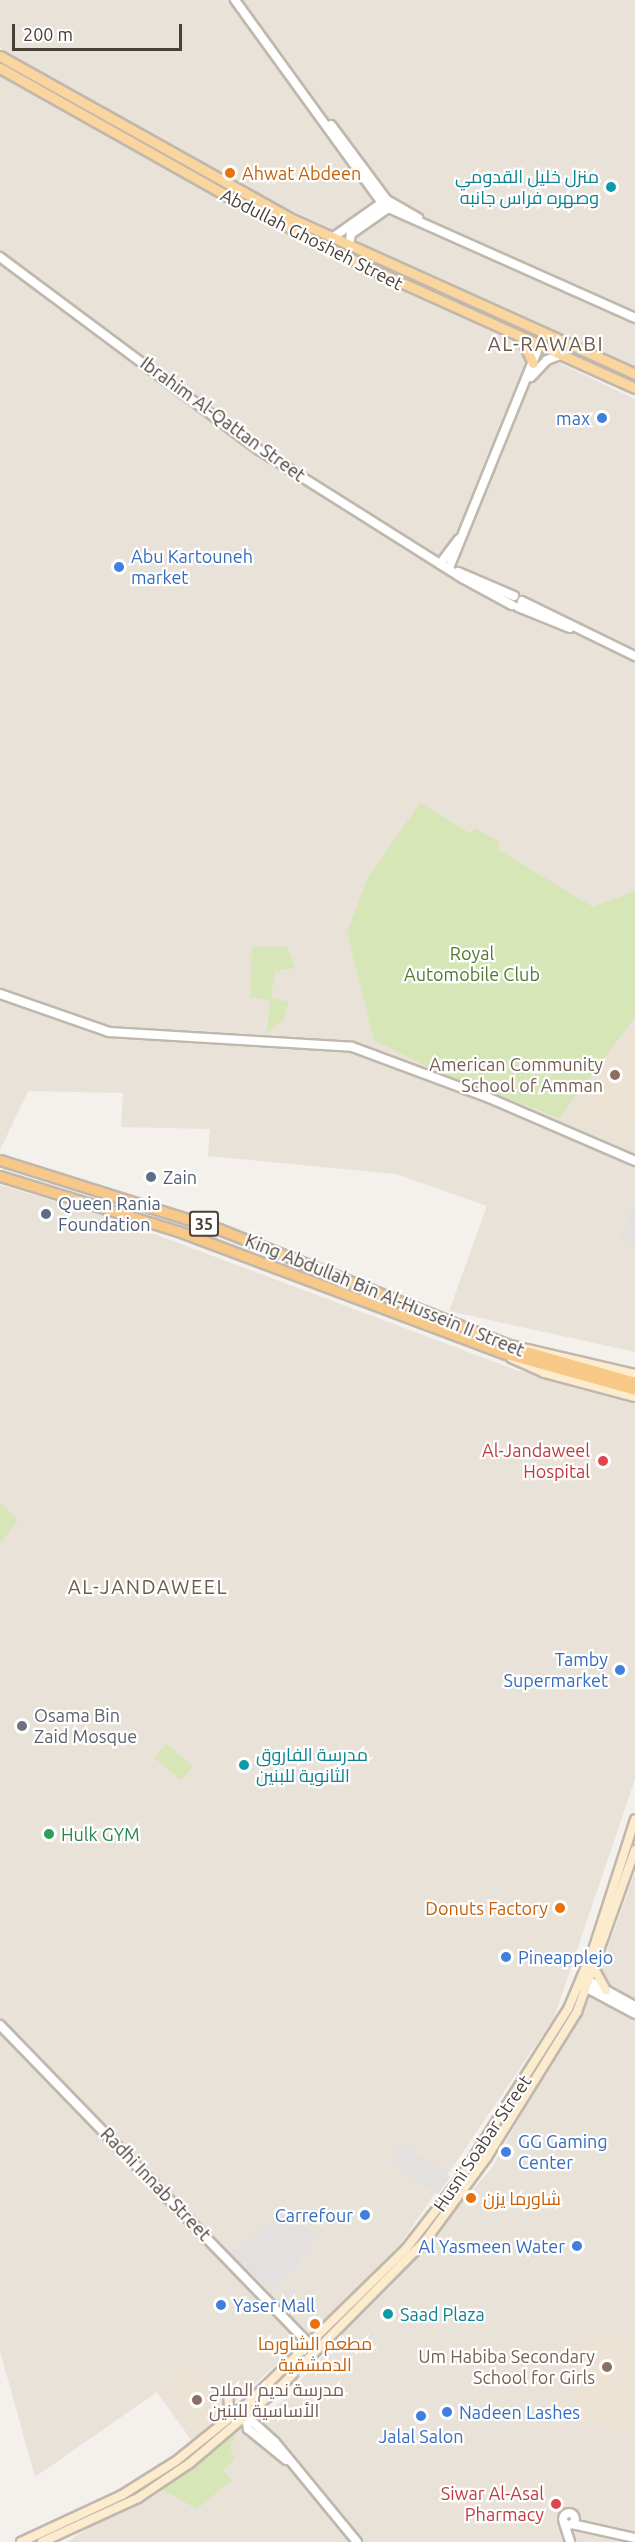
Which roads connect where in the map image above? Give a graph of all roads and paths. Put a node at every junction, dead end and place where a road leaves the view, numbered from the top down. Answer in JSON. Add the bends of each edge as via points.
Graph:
{"nodes":[{"id":1,"x":235,"y":0,"type":"edge"},
{"id":2,"x":241,"y":0,"type":"edge"},
{"id":3,"x":0,"y":56,"type":"edge"},
{"id":4,"x":0,"y":68,"type":"edge"},
{"id":5,"x":387,"y":204,"type":"junction"},
{"id":6,"x":331,"y":238,"type":"junction"},
{"id":7,"x":350,"y":247,"type":"junction"},
{"id":8,"x":0,"y":257,"type":"edge"},
{"id":9,"x":635,"y":318,"type":"edge"},
{"id":10,"x":544,"y":334,"type":"junction"},
{"id":11,"x":520,"y":338,"type":"junction"},
{"id":12,"x":540,"y":347,"type":"junction"},
{"id":13,"x":560,"y":356,"type":"junction"},
{"id":14,"x":533,"y":363,"type":"junction"},
{"id":15,"x":635,"y":374,"type":"edge"},
{"id":16,"x":530,"y":378,"type":"junction"},
{"id":17,"x":635,"y":388,"type":"edge"},
{"id":18,"x":462,"y":536,"type":"junction"},
{"id":19,"x":440,"y":564,"type":"junction"},
{"id":20,"x":451,"y":570,"type":"junction"},
{"id":21,"x":635,"y":656,"type":"edge"},
{"id":22,"x":0,"y":994,"type":"edge"},
{"id":23,"x":0,"y":1160,"type":"edge"},
{"id":24,"x":635,"y":1161,"type":"edge"},
{"id":25,"x":0,"y":1176,"type":"edge"},
{"id":26,"x":508,"y":1350,"type":"junction"},
{"id":27,"x":545,"y":1362,"type":"junction"},
{"id":28,"x":635,"y":1374,"type":"edge"},
{"id":29,"x":635,"y":1382,"type":"edge"},
{"id":30,"x":635,"y":1390,"type":"edge"},
{"id":31,"x":635,"y":1397,"type":"edge"},
{"id":32,"x":635,"y":1819,"type":"edge"},
{"id":33,"x":635,"y":1850,"type":"edge"},
{"id":34,"x":596,"y":1971,"type":"junction"},
{"id":35,"x":581,"y":1981,"type":"junction"},
{"id":36,"x":590,"y":1985,"type":"junction"},
{"id":37,"x":606,"y":1990,"type":"junction"},
{"id":38,"x":635,"y":2006,"type":"edge"},
{"id":39,"x":635,"y":2014,"type":"edge"},
{"id":40,"x":0,"y":2025,"type":"edge"},
{"id":41,"x":357,"y":2299,"type":"junction"},
{"id":42,"x":364,"y":2305,"type":"junction"},
{"id":43,"x":310,"y":2345,"type":"junction"},
{"id":44,"x":228,"y":2394,"type":"dead end"},
{"id":45,"x":243,"y":2413,"type":"junction"},
{"id":46,"x":219,"y":2427,"type":"junction"},
{"id":47,"x":635,"y":2538,"type":"edge"},
{"id":48,"x":21,"y":2542,"type":"edge"},
{"id":49,"x":42,"y":2542,"type":"edge"},
{"id":50,"x":357,"y":2542,"type":"edge"},
{"id":51,"x":570,"y":2542,"type":"edge"}],
"edges":[{"from":1,"to":5,"type":"street"},
{"from":2,"to":5,"type":"street"},
{"from":3,"to":6,"type":"main road","name":"Abdullah Ghosheh Street","via":[[234,189]]},
{"from":4,"to":11,"type":"main road","name":"Abdullah Ghosheh Street","via":[[220,192],[405,286]]},
{"from":5,"to":6,"type":"street"},
{"from":5,"to":7,"type":"street","via":[[351,234],[346,241]]},
{"from":5,"to":9,"type":"street","via":[[433,229]]},
{"from":6,"to":7,"type":"main road","name":"Abdullah Ghosheh Street"},
{"from":7,"to":10,"type":"main road","name":"Abdullah Ghosheh Street"},
{"from":8,"to":19,"type":"street","name":"Ibrahim Al-Qattan Street","via":[[259,450]]},
{"from":10,"to":12,"type":"street"},
{"from":10,"to":15,"type":"main road","name":"Abdullah Ghosheh Street"},
{"from":11,"to":12,"type":"main road","name":"Abdullah Ghosheh Street"},
{"from":11,"to":14,"type":"main road","via":[[531,351]]},
{"from":12,"to":13,"type":"main road","name":"Abdullah Ghosheh Street"},
{"from":12,"to":14,"type":"street"},
{"from":13,"to":16,"type":"street","via":[[548,360]]},
{"from":13,"to":17,"type":"main road","name":"Abdullah Ghosheh Street"},
{"from":14,"to":16,"type":"street"},
{"from":16,"to":18,"type":"street"},
{"from":18,"to":19,"type":"street"},
{"from":18,"to":20,"type":"street"},
{"from":19,"to":20,"type":"street","name":"Ibrahim Al-Qattan Street"},
{"from":20,"to":21,"type":"street","name":"Ibrahim Al-Qattan Street"},
{"from":22,"to":24,"type":"street","via":[[109,1032],[352,1047],[489,1098]]},
{"from":23,"to":26,"type":"highway","name":"King Abdullah Bin Al-Hussein II Street","number":"35","via":[[219,1229]]},
{"from":25,"to":26,"type":"highway","name":"King Abdullah Bin Al-Hussein II Street","number":"35","via":[[178,1231]]},
{"from":26,"to":27,"type":"highway","name":"King Abdullah Bin Al-Hussein II Street","number":"35"},
{"from":26,"to":28,"type":"main road","via":[[526,1345]]},
{"from":26,"to":31,"type":"main road","via":[[544,1373]]},
{"from":27,"to":29,"type":"highway","name":"King Abdullah Bin Al-Hussein II Street","number":"35"},
{"from":27,"to":30,"type":"highway","name":"King Abdullah Bin Al-Hussein II Street","number":"35"},
{"from":32,"to":35,"type":"main road","name":"Husni Soabar Street"},
{"from":33,"to":34,"type":"main road","name":"Husni Soabar Street"},
{"from":34,"to":36,"type":"main road","name":"Husni Soabar Street"},
{"from":34,"to":37,"type":"main road"},
{"from":35,"to":36,"type":"street"},
{"from":35,"to":41,"type":"main road","name":"Husni Soabar Street","via":[[458,2182],[405,2250]]},
{"from":36,"to":37,"type":"street"},
{"from":36,"to":39,"type":"street"},
{"from":36,"to":42,"type":"main road","name":"Husni Soabar Street","via":[[558,2046],[466,2187],[426,2240]]},
{"from":37,"to":38,"type":"street"},
{"from":40,"to":43,"type":"street","name":"Radhi Innab Street"},
{"from":41,"to":42,"type":"main road"},
{"from":41,"to":43,"type":"main road","name":"Husni Soabar Street"},
{"from":42,"to":45,"type":"main road","name":"Husni Soabar Street"},
{"from":43,"to":45,"type":"main road","name":"Husni Soabar Street"},
{"from":44,"to":46,"type":"main road","via":[[229,2408]]},
{"from":45,"to":46,"type":"main road"},
{"from":45,"to":49,"type":"main road","via":[[156,2487]]},
{"from":45,"to":50,"type":"street","via":[[246,2427],[294,2465]]},
{"from":46,"to":48,"type":"main road","via":[[144,2483]]},
{"from":47,"to":51,"type":"street","via":[[570,2522]]}]}
